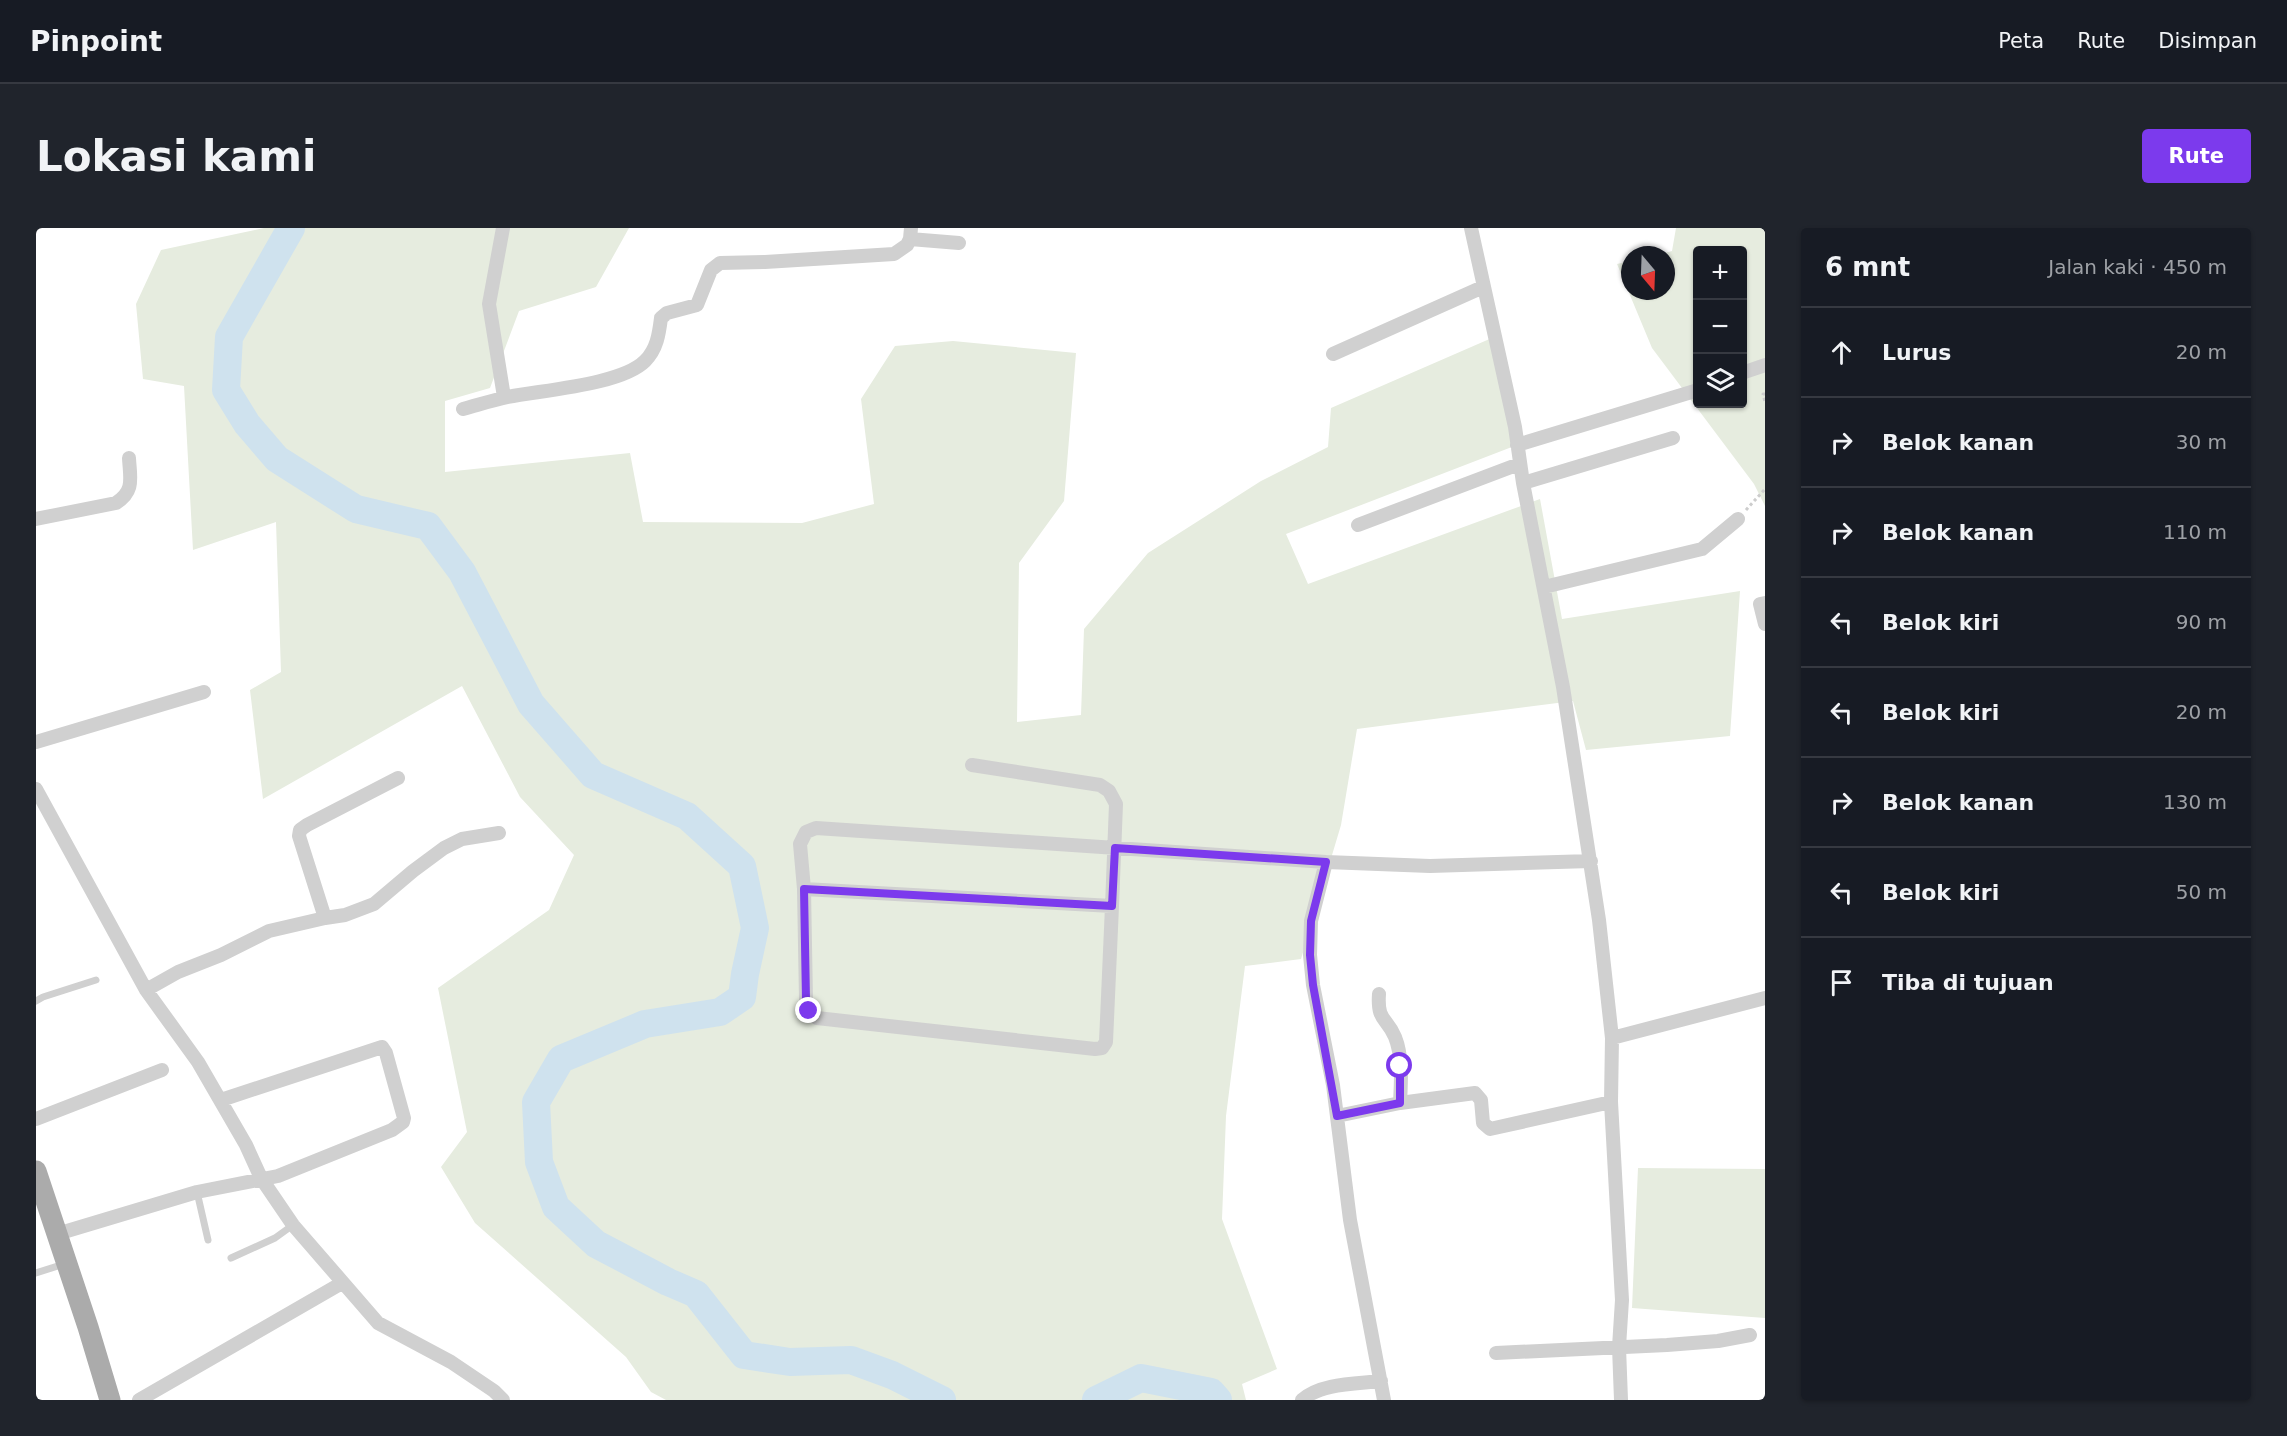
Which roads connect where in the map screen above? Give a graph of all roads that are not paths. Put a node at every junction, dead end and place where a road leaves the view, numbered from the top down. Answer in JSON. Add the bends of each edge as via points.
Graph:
{"nodes":[{"id":1,"x":503,"y":228,"type":"edge"},
{"id":2,"x":1471,"y":228,"type":"edge"},
{"id":3,"x":910,"y":233,"type":"edge"},
{"id":4,"x":959,"y":243,"type":"dead end"},
{"id":5,"x":1483,"y":287,"type":"junction"},
{"id":6,"x":1333,"y":354,"type":"dead end"},
{"id":7,"x":1765,"y":365,"type":"edge"},
{"id":8,"x":1747,"y":372,"type":"edge"},
{"id":9,"x":1693,"y":392,"type":"edge"},
{"id":10,"x":504,"y":397,"type":"junction"},
{"id":11,"x":463,"y":409,"type":"dead end"},
{"id":12,"x":1673,"y":438,"type":"dead end"},
{"id":13,"x":1517,"y":445,"type":"junction"},
{"id":14,"x":129,"y":458,"type":"dead end"},
{"id":15,"x":1520,"y":464,"type":"junction"},
{"id":16,"x":1523,"y":483,"type":"junction"},
{"id":17,"x":36,"y":519,"type":"edge"},
{"id":18,"x":1738,"y":519,"type":"road end"},
{"id":19,"x":1358,"y":525,"type":"dead end"},
{"id":20,"x":1544,"y":587,"type":"junction"},
{"id":21,"x":1765,"y":603,"type":"edge"},
{"id":22,"x":1765,"y":624,"type":"edge"},
{"id":23,"x":204,"y":692,"type":"dead end"},
{"id":24,"x":36,"y":742,"type":"edge"},
{"id":25,"x":972,"y":765,"type":"dead end"},
{"id":26,"x":399,"y":778,"type":"dead end"},
{"id":27,"x":36,"y":789,"type":"edge"},
{"id":28,"x":499,"y":833,"type":"dead end"},
{"id":29,"x":1115,"y":848,"type":"junction"},
{"id":30,"x":1591,"y":861,"type":"junction"},
{"id":31,"x":1326,"y":862,"type":"junction"},
{"id":32,"x":804,"y":889,"type":"junction"},
{"id":33,"x":1112,"y":906,"type":"junction"},
{"id":34,"x":325,"y":918,"type":"junction"},
{"id":35,"x":96,"y":980,"type":"dead end"},
{"id":36,"x":146,"y":990,"type":"junction"},
{"id":37,"x":1378,"y":994,"type":"dead end"},
{"id":38,"x":1765,"y":998,"type":"edge"},
{"id":39,"x":36,"y":1001,"type":"edge"},
{"id":40,"x":1612,"y":1038,"type":"junction"},
{"id":41,"x":162,"y":1070,"type":"dead end"},
{"id":42,"x":221,"y":1100,"type":"junction"},
{"id":43,"x":1611,"y":1102,"type":"junction"},
{"id":44,"x":1400,"y":1103,"type":"junction"},
{"id":45,"x":1337,"y":1116,"type":"junction"},
{"id":46,"x":36,"y":1119,"type":"edge"},
{"id":47,"x":36,"y":1171,"type":"edge"},
{"id":48,"x":261,"y":1178,"type":"junction"},
{"id":49,"x":197,"y":1192,"type":"junction"},
{"id":50,"x":293,"y":1224,"type":"junction"},
{"id":51,"x":57,"y":1234,"type":"junction"},
{"id":52,"x":208,"y":1240,"type":"dead end"},
{"id":53,"x":231,"y":1258,"type":"dead end"},
{"id":54,"x":67,"y":1263,"type":"junction"},
{"id":55,"x":36,"y":1273,"type":"edge"},
{"id":56,"x":342,"y":1282,"type":"junction"},
{"id":57,"x":1750,"y":1335,"type":"dead end"},
{"id":58,"x":1619,"y":1347,"type":"junction"},
{"id":59,"x":1497,"y":1353,"type":"dead end"},
{"id":60,"x":1382,"y":1381,"type":"junction"},
{"id":61,"x":110,"y":1400,"type":"edge"},
{"id":62,"x":139,"y":1400,"type":"edge"},
{"id":63,"x":503,"y":1400,"type":"edge"},
{"id":64,"x":1302,"y":1400,"type":"edge"},
{"id":65,"x":1384,"y":1400,"type":"edge"},
{"id":66,"x":1621,"y":1400,"type":"edge"}],
"edges":[{"from":1,"to":10,"type":"street","via":[[489,304]]},
{"from":2,"to":5,"type":"street"},
{"from":3,"to":4,"type":"street"},
{"from":3,"to":10,"type":"street","via":[[907,245],[894,254],[720,263],[711,270],[697,305],[661,318],[658,340],[640,365],[609,378]]},
{"from":5,"to":6,"type":"street"},
{"from":5,"to":13,"type":"street"},
{"from":7,"to":8,"type":"street"},
{"from":9,"to":13,"type":"street"},
{"from":10,"to":11,"type":"street"},
{"from":12,"to":16,"type":"street"},
{"from":13,"to":15,"type":"street"},
{"from":14,"to":17,"type":"street","via":[[130,488],[126,497],[116,503]]},
{"from":15,"to":16,"type":"street"},
{"from":15,"to":19,"type":"street"},
{"from":16,"to":20,"type":"street"},
{"from":18,"to":20,"type":"street","via":[[1702,549]]},
{"from":20,"to":30,"type":"street"},
{"from":21,"to":22,"type":"street","via":[[1760,604]]},
{"from":23,"to":24,"type":"street"},
{"from":25,"to":29,"type":"street","via":[[1100,785],[1109,791],[1116,804]]},
{"from":26,"to":34,"type":"street","via":[[300,830]]},
{"from":27,"to":36,"type":"street"},
{"from":28,"to":34,"type":"street","via":[[462,838],[422,864],[374,904]]},
{"from":29,"to":31,"type":"street"},
{"from":29,"to":32,"type":"street","via":[[816,828],[806,832],[800,844]]},
{"from":29,"to":33,"type":"street"},
{"from":30,"to":31,"type":"street","via":[[1430,866]]},
{"from":30,"to":40,"type":"street"},
{"from":31,"to":45,"type":"street","via":[[1311,921],[1310,955]]},
{"from":32,"to":33,"type":"street"},
{"from":32,"to":33,"type":"street","via":[[806,1000],[809,1011],[817,1018],[1095,1049],[1106,1042]]},
{"from":34,"to":36,"type":"street","via":[[269,931]]},
{"from":35,"to":39,"type":"lane"},
{"from":36,"to":42,"type":"street"},
{"from":37,"to":44,"type":"street","via":[[1379,1010],[1398,1047]]},
{"from":38,"to":40,"type":"street"},
{"from":40,"to":43,"type":"street"},
{"from":41,"to":46,"type":"street"},
{"from":42,"to":48,"type":"street"},
{"from":42,"to":48,"type":"street","via":[[374,1049],[382,1047],[386,1053],[403,1122],[278,1176]]},
{"from":43,"to":44,"type":"street","via":[[1490,1129],[1483,1123],[1481,1100],[1475,1093]]},
{"from":43,"to":58,"type":"street","via":[[1622,1300]]},
{"from":44,"to":45,"type":"street"},
{"from":45,"to":60,"type":"street","via":[[1350,1220]]},
{"from":47,"to":51,"type":"main road"},
{"from":48,"to":49,"type":"street"},
{"from":48,"to":50,"type":"street"},
{"from":49,"to":51,"type":"street"},
{"from":49,"to":52,"type":"lane"},
{"from":50,"to":53,"type":"lane","via":[[275,1238]]},
{"from":50,"to":56,"type":"street"},
{"from":51,"to":54,"type":"main road"},
{"from":54,"to":55,"type":"lane"},
{"from":54,"to":61,"type":"main road"},
{"from":56,"to":62,"type":"street"},
{"from":56,"to":63,"type":"street","via":[[378,1323],[451,1362]]},
{"from":57,"to":58,"type":"street","via":[[1718,1341]]},
{"from":58,"to":59,"type":"street"},
{"from":58,"to":66,"type":"street"},
{"from":60,"to":64,"type":"street","via":[[1328,1388]]},
{"from":60,"to":65,"type":"street"}]}
